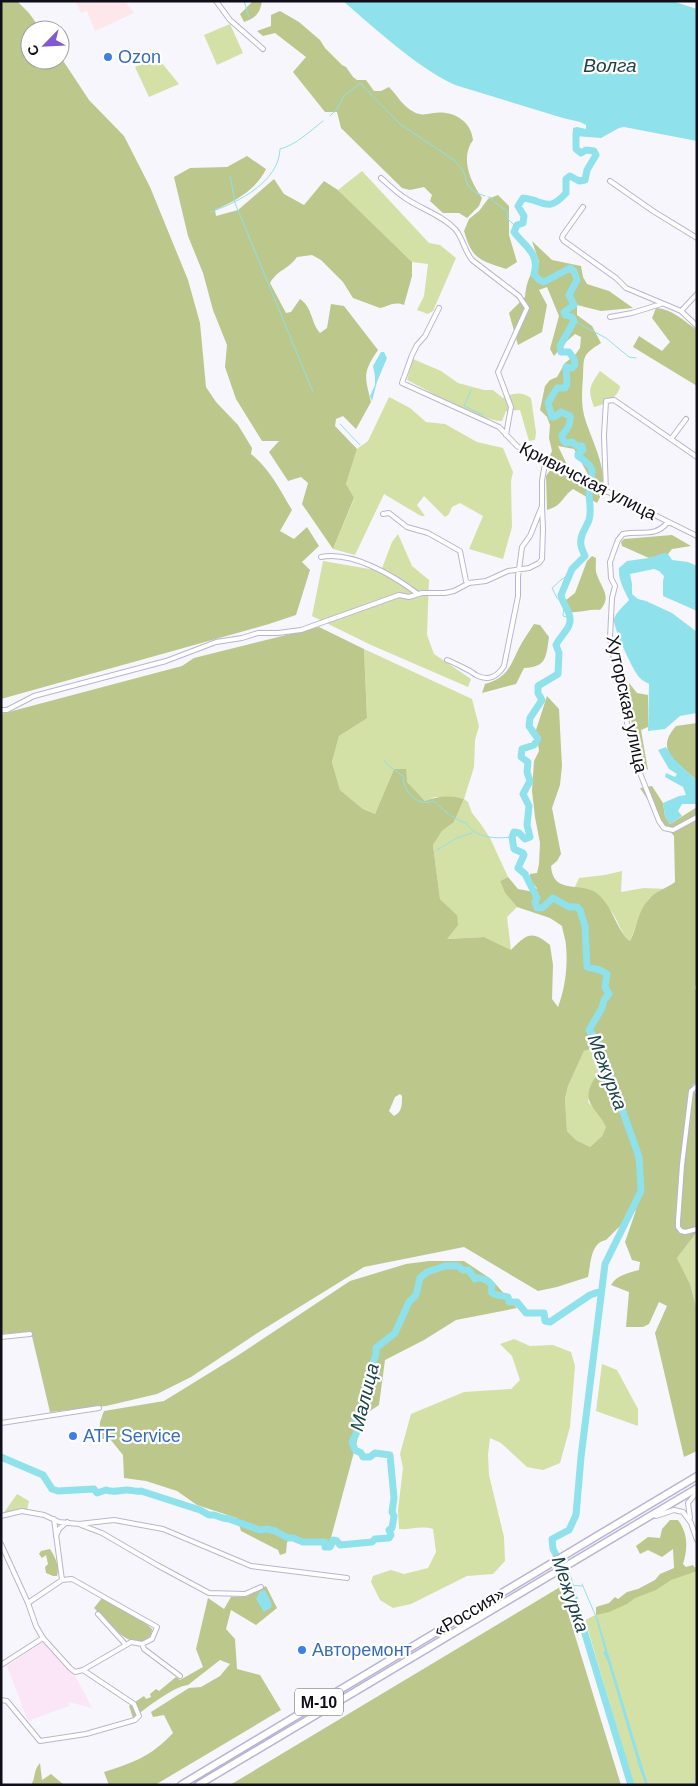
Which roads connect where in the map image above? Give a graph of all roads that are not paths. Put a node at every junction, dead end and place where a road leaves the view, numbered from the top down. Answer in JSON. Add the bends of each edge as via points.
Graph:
{"nodes":[{"id":1,"x":216,"y":1,"type":"edge"},
{"id":2,"x":263,"y":49,"type":"dead end"},
{"id":3,"x":381,"y":178,"type":"dead end"},
{"id":4,"x":610,"y":181,"type":"dead end"},
{"id":5,"x":584,"y":207,"type":"dead end"},
{"id":6,"x":697,"y":238,"type":"edge"},
{"id":7,"x":697,"y":294,"type":"edge"},
{"id":8,"x":661,"y":304,"type":"junction"},
{"id":9,"x":439,"y":308,"type":"dead end"},
{"id":10,"x":680,"y":311,"type":"junction"},
{"id":11,"x":610,"y":318,"type":"dead end"},
{"id":12,"x":697,"y":326,"type":"edge"},
{"id":13,"x":686,"y":419,"type":"dead end"},
{"id":14,"x":506,"y":435,"type":"junction"},
{"id":15,"x":672,"y":440,"type":"junction"},
{"id":16,"x":697,"y":457,"type":"edge"},
{"id":17,"x":545,"y":463,"type":"junction"},
{"id":18,"x":606,"y":492,"type":"junction"},
{"id":19,"x":542,"y":506,"type":"junction"},
{"id":20,"x":383,"y":514,"type":"dead end"},
{"id":21,"x":668,"y":522,"type":"junction"},
{"id":22,"x":697,"y":536,"type":"edge"},
{"id":23,"x":321,"y":557,"type":"dead end"},
{"id":24,"x":520,"y":569,"type":"junction"},
{"id":25,"x":469,"y":583,"type":"junction"},
{"id":26,"x":418,"y":594,"type":"junction"},
{"id":27,"x":447,"y":660,"type":"dead end"},
{"id":28,"x":1,"y":710,"type":"edge"},
{"id":29,"x":697,"y":817,"type":"edge"},
{"id":30,"x":697,"y":1086,"type":"edge"},
{"id":31,"x":697,"y":1229,"type":"edge"},
{"id":32,"x":30,"y":1334,"type":"dead end"},
{"id":33,"x":1,"y":1337,"type":"edge"},
{"id":34,"x":99,"y":1408,"type":"dead end"},
{"id":35,"x":1,"y":1423,"type":"edge"},
{"id":36,"x":697,"y":1476,"type":"edge"},
{"id":37,"x":697,"y":1488,"type":"edge"},
{"id":38,"x":697,"y":1492,"type":"edge"},
{"id":39,"x":1,"y":1516,"type":"edge"},
{"id":40,"x":54,"y":1519,"type":"junction"},
{"id":41,"x":67,"y":1522,"type":"junction"},
{"id":42,"x":691,"y":1523,"type":"junction"},
{"id":43,"x":79,"y":1524,"type":"junction"},
{"id":44,"x":630,"y":1527,"type":"junction"},
{"id":45,"x":56,"y":1539,"type":"junction"},
{"id":46,"x":697,"y":1540,"type":"edge"},
{"id":47,"x":1,"y":1544,"type":"edge"},
{"id":48,"x":347,"y":1578,"type":"dead end"},
{"id":49,"x":62,"y":1580,"type":"junction"},
{"id":50,"x":261,"y":1588,"type":"dead end"},
{"id":51,"x":28,"y":1603,"type":"junction"},
{"id":52,"x":98,"y":1614,"type":"dead end"},
{"id":53,"x":43,"y":1638,"type":"junction"},
{"id":54,"x":142,"y":1644,"type":"junction"},
{"id":55,"x":126,"y":1645,"type":"junction"},
{"id":56,"x":1,"y":1664,"type":"edge"},
{"id":57,"x":83,"y":1670,"type":"junction"},
{"id":58,"x":180,"y":1676,"type":"dead end"},
{"id":59,"x":1,"y":1700,"type":"edge"},
{"id":60,"x":181,"y":1785,"type":"edge"},
{"id":61,"x":198,"y":1785,"type":"edge"}],
"edges":[{"from":1,"to":2,"type":"street","via":[[230,20]]},
{"from":3,"to":14,"type":"street","via":[[404,198],[454,228],[472,260],[519,296],[527,308],[498,372],[511,407]]},
{"from":4,"to":6,"type":"street"},
{"from":5,"to":8,"type":"street","via":[[562,238],[564,242],[626,288]]},
{"from":7,"to":10,"type":"street"},
{"from":8,"to":10,"type":"street"},
{"from":8,"to":11,"type":"street"},
{"from":9,"to":14,"type":"street","name":"Кривичская улица","via":[[412,355],[402,383],[499,427]]},
{"from":10,"to":12,"type":"street"},
{"from":13,"to":15,"type":"street"},
{"from":14,"to":17,"type":"street","name":"Кривичская улица","via":[[517,446]]},
{"from":15,"to":16,"type":"street"},
{"from":15,"to":18,"type":"street","via":[[614,400],[606,402]]},
{"from":17,"to":18,"type":"street","name":"Кривичская улица"},
{"from":17,"to":19,"type":"street"},
{"from":18,"to":21,"type":"street","name":"Кривичская улица"},
{"from":19,"to":24,"type":"street","via":[[522,547]]},
{"from":19,"to":24,"type":"street","via":[[542,559],[535,566]]},
{"from":20,"to":25,"type":"street","via":[[389,513],[407,527],[428,533],[460,551]]},
{"from":21,"to":22,"type":"street","name":"Кривичская улица"},
{"from":21,"to":29,"type":"street","name":"Хуторская улица","via":[[658,531],[623,534],[618,540],[610,562],[615,586],[610,638],[612,655],[621,676],[636,763],[659,821],[664,828],[673,830]]},
{"from":23,"to":26,"type":"street","via":[[348,558],[400,580]]},
{"from":24,"to":25,"type":"street","via":[[486,581]]},
{"from":24,"to":27,"type":"street","via":[[518,596],[504,666],[500,671],[488,679]]},
{"from":25,"to":26,"type":"street","via":[[445,593]]},
{"from":26,"to":28,"type":"street","via":[[389,598],[301,630],[258,633],[216,642],[166,661],[34,696]]},
{"from":30,"to":31,"type":"street","via":[[691,1091],[678,1221],[681,1231]]},
{"from":32,"to":33,"type":"street"},
{"from":34,"to":35,"type":"street"},
{"from":36,"to":60,"type":"highway","name":"«Россия»","number":"М-10"},
{"from":37,"to":44,"type":"highway","number":"М-10"},
{"from":38,"to":42,"type":"street","via":[[688,1505]]},
{"from":39,"to":40,"type":"street","via":[[22,1510]]},
{"from":40,"to":41,"type":"street"},
{"from":40,"to":45,"type":"street"},
{"from":41,"to":43,"type":"street"},
{"from":41,"to":45,"type":"street","via":[[58,1529]]},
{"from":42,"to":44,"type":"street","via":[[683,1512],[674,1510]]},
{"from":42,"to":46,"type":"street"},
{"from":43,"to":48,"type":"street","via":[[114,1520],[163,1529],[250,1566]]},
{"from":43,"to":50,"type":"street","via":[[102,1533],[209,1593],[244,1594]]},
{"from":44,"to":61,"type":"highway","name":"«Россия»","number":"М-10"},
{"from":45,"to":49,"type":"street"},
{"from":47,"to":51,"type":"street"},
{"from":49,"to":51,"type":"street"},
{"from":49,"to":54,"type":"street","via":[[72,1579],[158,1627],[152,1639]]},
{"from":51,"to":53,"type":"street"},
{"from":52,"to":55,"type":"street"},
{"from":53,"to":56,"type":"street"},
{"from":53,"to":57,"type":"street","via":[[75,1672]]},
{"from":54,"to":55,"type":"street","via":[[131,1642]]},
{"from":54,"to":58,"type":"street","via":[[144,1649]]},
{"from":55,"to":57,"type":"street"},
{"from":57,"to":59,"type":"street","via":[[134,1704],[139,1716],[135,1720],[86,1734],[40,1741],[7,1701]]}]}
